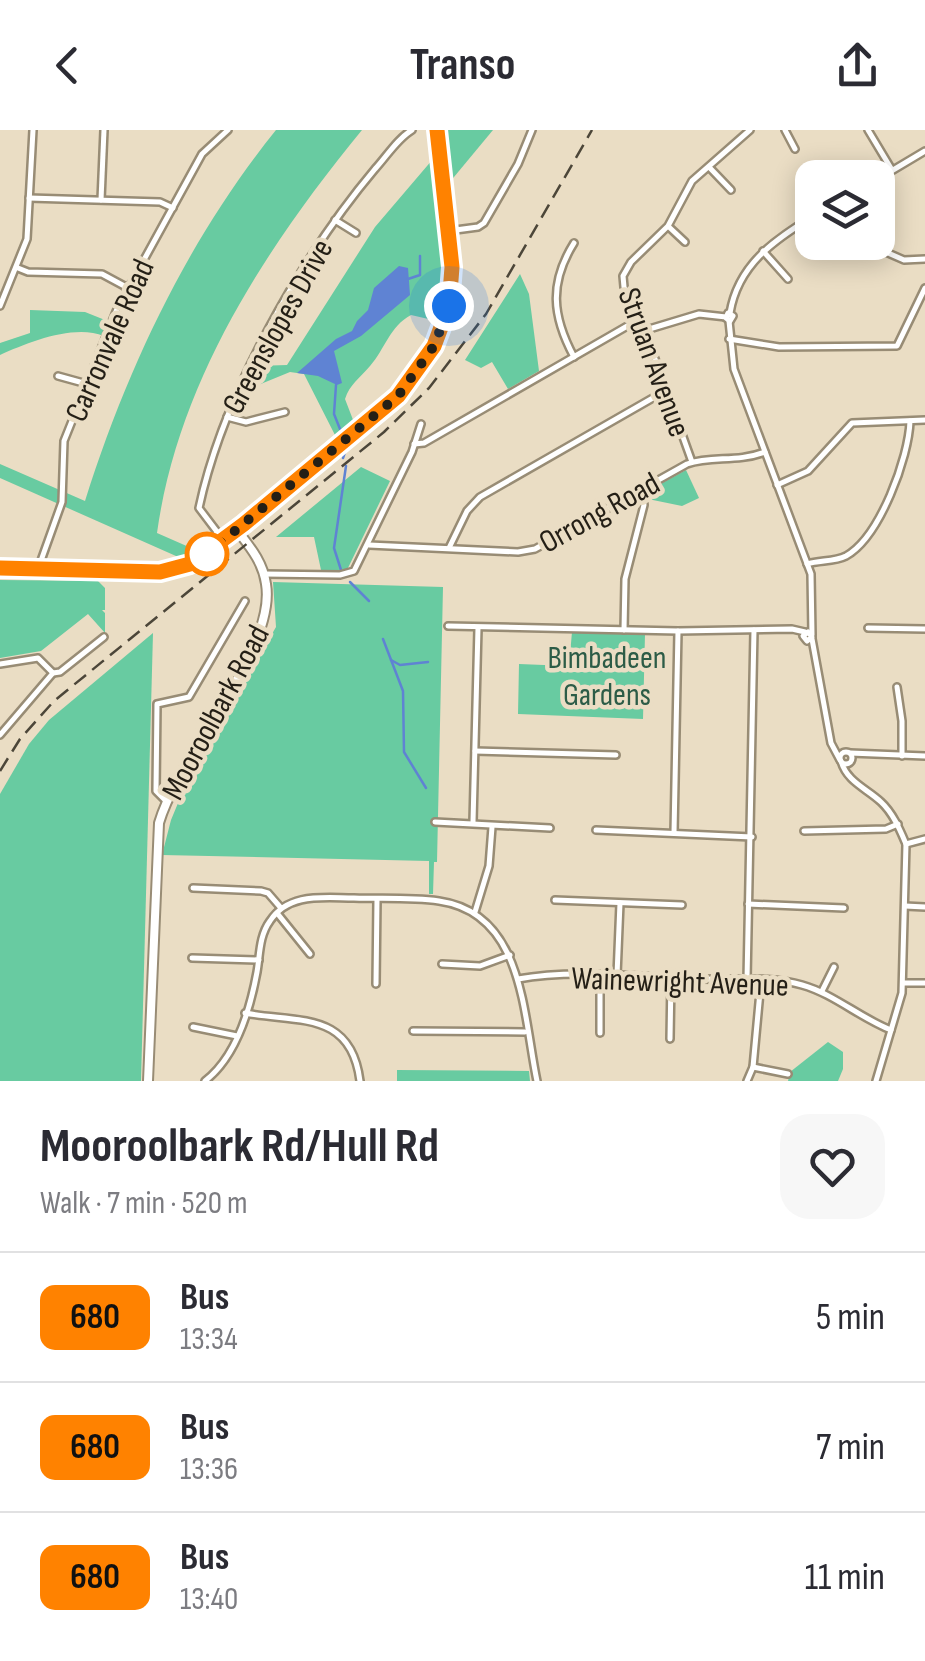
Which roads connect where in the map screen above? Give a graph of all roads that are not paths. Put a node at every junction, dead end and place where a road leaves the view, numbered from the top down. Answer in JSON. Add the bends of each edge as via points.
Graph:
{"nodes":[{"id":1,"x":33,"y":130,"type":"edge"},
{"id":2,"x":104,"y":130,"type":"edge"},
{"id":3,"x":228,"y":130,"type":"edge"},
{"id":4,"x":412,"y":130,"type":"edge"},
{"id":5,"x":437,"y":130,"type":"edge"},
{"id":6,"x":532,"y":130,"type":"edge"},
{"id":7,"x":750,"y":130,"type":"edge"},
{"id":8,"x":785,"y":130,"type":"edge"},
{"id":9,"x":868,"y":130,"type":"edge"},
{"id":10,"x":795,"y":149,"type":"dead end"},
{"id":11,"x":925,"y":151,"type":"edge"},
{"id":12,"x":886,"y":160,"type":"edge"},
{"id":13,"x":708,"y":166,"type":"junction"},
{"id":14,"x":895,"y":168,"type":"edge"},
{"id":15,"x":730,"y":190,"type":"dead end"},
{"id":16,"x":29,"y":198,"type":"junction"},
{"id":17,"x":101,"y":200,"type":"junction"},
{"id":18,"x":173,"y":208,"type":"junction"},
{"id":19,"x":335,"y":220,"type":"junction"},
{"id":20,"x":668,"y":226,"type":"junction"},
{"id":21,"x":795,"y":229,"type":"edge"},
{"id":22,"x":448,"y":231,"type":"junction"},
{"id":23,"x":356,"y":233,"type":"dead end"},
{"id":24,"x":685,"y":242,"type":"dead end"},
{"id":25,"x":574,"y":243,"type":"dead end"},
{"id":26,"x":763,"y":251,"type":"junction"},
{"id":27,"x":895,"y":256,"type":"edge"},
{"id":28,"x":925,"y":259,"type":"edge"},
{"id":29,"x":18,"y":268,"type":"junction"},
{"id":30,"x":788,"y":279,"type":"dead end"},
{"id":31,"x":128,"y":288,"type":"junction"},
{"id":32,"x":925,"y":288,"type":"edge"},
{"id":33,"x":0,"y":306,"type":"edge"},
{"id":34,"x":728,"y":317,"type":"junction"},
{"id":35,"x":636,"y":321,"type":"junction"},
{"id":36,"x":645,"y":331,"type":"junction"},
{"id":37,"x":729,"y":340,"type":"junction"},
{"id":38,"x":574,"y":357,"type":"junction"},
{"id":39,"x":58,"y":376,"type":"dead end"},
{"id":40,"x":88,"y":384,"type":"junction"},
{"id":41,"x":666,"y":391,"type":"junction"},
{"id":42,"x":285,"y":412,"type":"dead end"},
{"id":43,"x":227,"y":416,"type":"junction"},
{"id":44,"x":910,"y":420,"type":"junction"},
{"id":45,"x":925,"y":420,"type":"edge"},
{"id":46,"x":421,"y":422,"type":"dead end"},
{"id":47,"x":414,"y":444,"type":"junction"},
{"id":48,"x":764,"y":452,"type":"junction"},
{"id":49,"x":692,"y":462,"type":"junction"},
{"id":50,"x":777,"y":485,"type":"junction"},
{"id":51,"x":642,"y":490,"type":"junction"},
{"id":52,"x":237,"y":530,"type":"junction"},
{"id":53,"x":224,"y":541,"type":"junction"},
{"id":54,"x":369,"y":545,"type":"junction"},
{"id":55,"x":449,"y":548,"type":"junction"},
{"id":56,"x":807,"y":564,"type":"junction"},
{"id":57,"x":0,"y":568,"type":"edge"},
{"id":58,"x":38,"y":569,"type":"junction"},
{"id":59,"x":264,"y":574,"type":"junction"},
{"id":60,"x":244,"y":601,"type":"dead end"},
{"id":61,"x":448,"y":626,"type":"dead end"},
{"id":62,"x":478,"y":628,"type":"junction"},
{"id":63,"x":868,"y":628,"type":"dead end"},
{"id":64,"x":925,"y":629,"type":"edge"},
{"id":65,"x":624,"y":630,"type":"junction"},
{"id":66,"x":754,"y":630,"type":"junction"},
{"id":67,"x":678,"y":631,"type":"junction"},
{"id":68,"x":807,"y":636,"type":"junction"},
{"id":69,"x":104,"y":637,"type":"dead end"},
{"id":70,"x":0,"y":664,"type":"edge"},
{"id":71,"x":53,"y":674,"type":"junction"},
{"id":72,"x":897,"y":688,"type":"dead end"},
{"id":73,"x":0,"y":735,"type":"edge"},
{"id":74,"x":830,"y":736,"type":"junction"},
{"id":75,"x":475,"y":751,"type":"junction"},
{"id":76,"x":616,"y":756,"type":"dead end"},
{"id":77,"x":902,"y":756,"type":"junction"},
{"id":78,"x":925,"y":756,"type":"edge"},
{"id":79,"x":850,"y":757,"type":"junction"},
{"id":80,"x":841,"y":761,"type":"junction"},
{"id":81,"x":852,"y":779,"type":"junction"},
{"id":82,"x":166,"y":801,"type":"junction"},
{"id":83,"x":435,"y":822,"type":"dead end"},
{"id":84,"x":473,"y":822,"type":"junction"},
{"id":85,"x":898,"y":824,"type":"junction"},
{"id":86,"x":492,"y":827,"type":"junction"},
{"id":87,"x":550,"y":828,"type":"dead end"},
{"id":88,"x":596,"y":830,"type":"dead end"},
{"id":89,"x":804,"y":831,"type":"dead end"},
{"id":90,"x":674,"y":833,"type":"junction"},
{"id":91,"x":752,"y":837,"type":"junction"},
{"id":92,"x":925,"y":838,"type":"edge"},
{"id":93,"x":906,"y":844,"type":"junction"},
{"id":94,"x":193,"y":888,"type":"dead end"},
{"id":95,"x":377,"y":899,"type":"junction"},
{"id":96,"x":555,"y":900,"type":"dead end"},
{"id":97,"x":620,"y":903,"type":"junction"},
{"id":98,"x":748,"y":904,"type":"junction"},
{"id":99,"x":682,"y":905,"type":"dead end"},
{"id":100,"x":905,"y":906,"type":"junction"},
{"id":101,"x":925,"y":907,"type":"edge"},
{"id":102,"x":844,"y":908,"type":"dead end"},
{"id":103,"x":279,"y":910,"type":"junction"},
{"id":104,"x":475,"y":913,"type":"junction"},
{"id":105,"x":310,"y":954,"type":"dead end"},
{"id":106,"x":510,"y":954,"type":"junction"},
{"id":107,"x":192,"y":958,"type":"dead end"},
{"id":108,"x":258,"y":960,"type":"junction"},
{"id":109,"x":442,"y":964,"type":"dead end"},
{"id":110,"x":834,"y":967,"type":"dead end"},
{"id":111,"x":600,"y":976,"type":"junction"},
{"id":112,"x":618,"y":976,"type":"junction"},
{"id":113,"x":671,"y":978,"type":"junction"},
{"id":114,"x":518,"y":979,"type":"junction"},
{"id":115,"x":747,"y":980,"type":"junction"},
{"id":116,"x":762,"y":981,"type":"junction"},
{"id":117,"x":903,"y":983,"type":"junction"},
{"id":118,"x":925,"y":983,"type":"edge"},
{"id":119,"x":376,"y":984,"type":"dead end"},
{"id":120,"x":822,"y":992,"type":"junction"},
{"id":121,"x":245,"y":1013,"type":"junction"},
{"id":122,"x":193,"y":1027,"type":"dead end"},
{"id":123,"x":891,"y":1030,"type":"junction"},
{"id":124,"x":413,"y":1031,"type":"dead end"},
{"id":125,"x":527,"y":1032,"type":"junction"},
{"id":126,"x":600,"y":1033,"type":"dead end"},
{"id":127,"x":237,"y":1036,"type":"junction"},
{"id":128,"x":670,"y":1039,"type":"dead end"},
{"id":129,"x":753,"y":1067,"type":"junction"},
{"id":130,"x":788,"y":1074,"type":"dead end"},
{"id":131,"x":213,"y":1075,"type":"junction"},
{"id":132,"x":148,"y":1081,"type":"edge"},
{"id":133,"x":205,"y":1081,"type":"edge"},
{"id":134,"x":223,"y":1081,"type":"edge"},
{"id":135,"x":360,"y":1081,"type":"edge"},
{"id":136,"x":537,"y":1081,"type":"edge"},
{"id":137,"x":747,"y":1081,"type":"edge"},
{"id":138,"x":876,"y":1081,"type":"edge"}],
"edges":[{"from":1,"to":16,"type":"street"},
{"from":2,"to":17,"type":"street"},
{"from":3,"to":18,"type":"street","name":"Carronvale Road","via":[[202,154]]},
{"from":4,"to":19,"type":"street","name":"Greenslopes Drive"},
{"from":5,"to":22,"type":"main road"},
{"from":6,"to":22,"type":"street","via":[[484,223]]},
{"from":7,"to":13,"type":"street","name":"Struan Avenue"},
{"from":8,"to":10,"type":"street"},
{"from":9,"to":12,"type":"street"},
{"from":11,"to":14,"type":"street"},
{"from":13,"to":15,"type":"street"},
{"from":13,"to":20,"type":"street","name":"Struan Avenue","via":[[689,184]]},
{"from":16,"to":17,"type":"street"},
{"from":16,"to":29,"type":"street"},
{"from":17,"to":18,"type":"street"},
{"from":18,"to":31,"type":"street","name":"Carronvale Road"},
{"from":19,"to":23,"type":"street"},
{"from":19,"to":43,"type":"street","name":"Greenslopes Drive","via":[[275,316]]},
{"from":20,"to":24,"type":"street"},
{"from":20,"to":35,"type":"street","name":"Struan Avenue","via":[[623,276]]},
{"from":21,"to":26,"type":"street"},
{"from":22,"to":52,"type":"main road","via":[[449,306],[423,366],[372,420]]},
{"from":25,"to":38,"type":"street","via":[[554,299]]},
{"from":26,"to":30,"type":"street"},
{"from":26,"to":34,"type":"street"},
{"from":27,"to":28,"type":"street"},
{"from":29,"to":31,"type":"street","via":[[102,274]]},
{"from":29,"to":33,"type":"street"},
{"from":31,"to":40,"type":"street","name":"Carronvale Road"},
{"from":32,"to":37,"type":"street","via":[[898,346],[779,347]]},
{"from":34,"to":36,"type":"street","via":[[700,314]]},
{"from":34,"to":37,"type":"street"},
{"from":35,"to":36,"type":"street","name":"Struan Avenue"},
{"from":35,"to":38,"type":"street"},
{"from":36,"to":41,"type":"street","name":"Struan Avenue"},
{"from":37,"to":48,"type":"street"},
{"from":38,"to":47,"type":"street"},
{"from":39,"to":40,"type":"street"},
{"from":40,"to":58,"type":"street","name":"Carronvale Road","via":[[64,441],[62,502]]},
{"from":41,"to":49,"type":"street","name":"Struan Avenue"},
{"from":41,"to":55,"type":"street","via":[[480,498]]},
{"from":42,"to":43,"type":"street","via":[[246,422]]},
{"from":43,"to":53,"type":"street","name":"Greenslopes Drive","via":[[199,508]]},
{"from":44,"to":45,"type":"street"},
{"from":44,"to":50,"type":"street","via":[[852,423],[808,471]]},
{"from":44,"to":56,"type":"street","via":[[902,467],[864,538],[843,558]]},
{"from":46,"to":47,"type":"street"},
{"from":47,"to":54,"type":"street"},
{"from":48,"to":49,"type":"street","name":"Orrong Road"},
{"from":48,"to":50,"type":"street"},
{"from":49,"to":51,"type":"street","name":"Orrong Road"},
{"from":50,"to":56,"type":"street"},
{"from":51,"to":55,"type":"street","name":"Orrong Road","via":[[535,549]]},
{"from":51,"to":65,"type":"street","via":[[625,580]]},
{"from":52,"to":53,"type":"main road"},
{"from":52,"to":59,"type":"main road"},
{"from":53,"to":58,"type":"main road","via":[[173,570]]},
{"from":54,"to":55,"type":"street","name":"Orrong Road"},
{"from":54,"to":59,"type":"street","via":[[350,574]]},
{"from":56,"to":68,"type":"street","via":[[813,615]]},
{"from":57,"to":58,"type":"main road"},
{"from":59,"to":82,"type":"main road","name":"Mooroolbark Road","via":[[268,602],[260,634]]},
{"from":60,"to":82,"type":"street","via":[[190,697],[157,704],[156,792]]},
{"from":61,"to":62,"type":"street"},
{"from":62,"to":65,"type":"street"},
{"from":62,"to":75,"type":"street"},
{"from":63,"to":64,"type":"street"},
{"from":65,"to":67,"type":"street"},
{"from":66,"to":67,"type":"street"},
{"from":66,"to":68,"type":"street"},
{"from":66,"to":91,"type":"street"},
{"from":67,"to":90,"type":"street"},
{"from":68,"to":74,"type":"street"},
{"from":69,"to":71,"type":"street"},
{"from":70,"to":71,"type":"street","via":[[38,658]]},
{"from":71,"to":73,"type":"street"},
{"from":72,"to":77,"type":"street"},
{"from":74,"to":79,"type":"street"},
{"from":74,"to":80,"type":"street"},
{"from":75,"to":76,"type":"street"},
{"from":75,"to":84,"type":"street"},
{"from":77,"to":78,"type":"street"},
{"from":77,"to":79,"type":"street"},
{"from":79,"to":80,"type":"street"},
{"from":79,"to":80,"type":"street","via":[[841,754]]},
{"from":79,"to":81,"type":"street"},
{"from":80,"to":81,"type":"street"},
{"from":81,"to":85,"type":"street"},
{"from":82,"to":132,"type":"main road","name":"Mooroolbark Road","via":[[155,853]]},
{"from":83,"to":84,"type":"street"},
{"from":84,"to":86,"type":"street"},
{"from":85,"to":89,"type":"street","via":[[886,830]]},
{"from":85,"to":93,"type":"street"},
{"from":86,"to":87,"type":"street"},
{"from":86,"to":104,"type":"street"},
{"from":88,"to":90,"type":"street"},
{"from":90,"to":91,"type":"street"},
{"from":91,"to":98,"type":"street"},
{"from":92,"to":93,"type":"street"},
{"from":93,"to":100,"type":"street"},
{"from":94,"to":103,"type":"street","via":[[261,891]]},
{"from":95,"to":103,"type":"street","via":[[314,898]]},
{"from":95,"to":104,"type":"street","via":[[437,901]]},
{"from":95,"to":119,"type":"street"},
{"from":96,"to":97,"type":"street"},
{"from":97,"to":99,"type":"street"},
{"from":97,"to":112,"type":"street"},
{"from":98,"to":102,"type":"street"},
{"from":98,"to":115,"type":"street"},
{"from":100,"to":101,"type":"street"},
{"from":100,"to":117,"type":"street"},
{"from":103,"to":105,"type":"street"},
{"from":103,"to":108,"type":"street","via":[[263,932]]},
{"from":104,"to":106,"type":"street"},
{"from":106,"to":109,"type":"street","via":[[480,966]]},
{"from":106,"to":114,"type":"street"},
{"from":107,"to":108,"type":"street"},
{"from":108,"to":121,"type":"street"},
{"from":110,"to":120,"type":"street"},
{"from":111,"to":112,"type":"street","name":"Wainewright Avenue"},
{"from":111,"to":114,"type":"street","name":"Wainewright Avenue"},
{"from":111,"to":126,"type":"street"},
{"from":112,"to":113,"type":"street","name":"Wainewright Avenue"},
{"from":113,"to":115,"type":"street","name":"Wainewright Avenue"},
{"from":113,"to":128,"type":"street"},
{"from":114,"to":125,"type":"street"},
{"from":115,"to":116,"type":"street","name":"Wainewright Avenue"},
{"from":116,"to":120,"type":"street","name":"Wainewright Avenue"},
{"from":116,"to":129,"type":"street"},
{"from":117,"to":118,"type":"street"},
{"from":117,"to":123,"type":"street"},
{"from":120,"to":123,"type":"street","name":"Wainewright Avenue"},
{"from":121,"to":127,"type":"street"},
{"from":121,"to":135,"type":"street","via":[[323,1024],[347,1045]]},
{"from":122,"to":127,"type":"street"},
{"from":123,"to":138,"type":"street"},
{"from":124,"to":125,"type":"street"},
{"from":125,"to":136,"type":"street"},
{"from":127,"to":131,"type":"street"},
{"from":129,"to":130,"type":"street"},
{"from":129,"to":137,"type":"street"},
{"from":131,"to":133,"type":"street"},
{"from":131,"to":134,"type":"street"}]}
